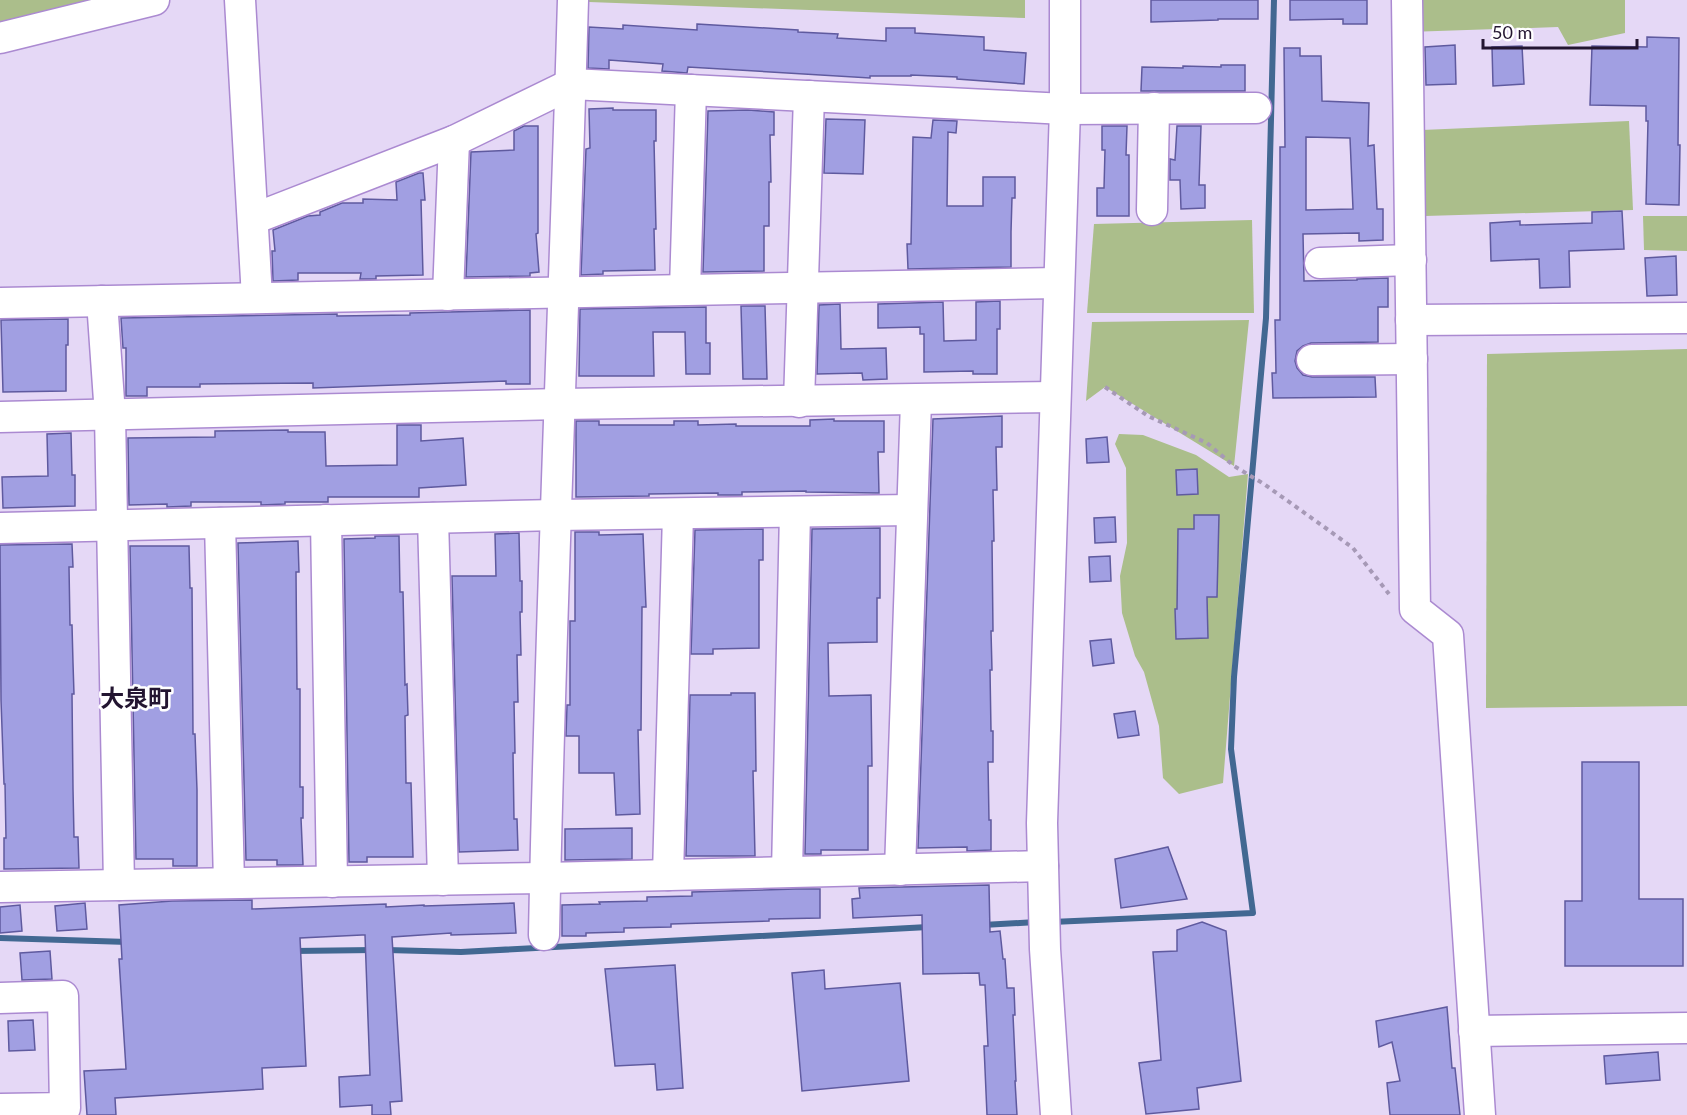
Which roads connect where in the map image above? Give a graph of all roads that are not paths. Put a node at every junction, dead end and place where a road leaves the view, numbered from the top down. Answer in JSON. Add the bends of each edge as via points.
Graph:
{"nodes":[{"id":1,"x":154,"y":0,"type":"edge"},
{"id":2,"x":240,"y":0,"type":"edge"},
{"id":3,"x":573,"y":0,"type":"edge"},
{"id":4,"x":1065,"y":0,"type":"edge"},
{"id":5,"x":1407,"y":0,"type":"edge"},
{"id":6,"x":0,"y":38,"type":"edge"},
{"id":7,"x":571,"y":84,"type":"junction"},
{"id":8,"x":691,"y":90,"type":"junction"},
{"id":9,"x":809,"y":96,"type":"junction"},
{"id":10,"x":1154,"y":108,"type":"junction"},
{"id":11,"x":1256,"y":108,"type":"dead end"},
{"id":12,"x":1065,"y":109,"type":"junction"},
{"id":13,"x":454,"y":141,"type":"junction"},
{"id":14,"x":1152,"y":210,"type":"dead end"},
{"id":15,"x":253,"y":219,"type":"junction"},
{"id":16,"x":1411,"y":260,"type":"junction"},
{"id":17,"x":1320,"y":263,"type":"dead end"},
{"id":18,"x":1059,"y":283,"type":"junction"},
{"id":19,"x":802,"y":288,"type":"junction"},
{"id":20,"x":685,"y":291,"type":"junction"},
{"id":21,"x":564,"y":293,"type":"junction"},
{"id":22,"x":448,"y":295,"type":"junction"},
{"id":23,"x":258,"y":298,"type":"junction"},
{"id":24,"x":102,"y":301,"type":"junction"},
{"id":25,"x":0,"y":303,"type":"edge"},
{"id":26,"x":1687,"y":318,"type":"edge"},
{"id":27,"x":1412,"y":320,"type":"junction"},
{"id":28,"x":1412,"y":359,"type":"junction"},
{"id":29,"x":1312,"y":360,"type":"dead end"},
{"id":30,"x":1055,"y":398,"type":"junction"},
{"id":31,"x":916,"y":400,"type":"junction"},
{"id":32,"x":800,"y":402,"type":"junction"},
{"id":33,"x":561,"y":404,"type":"junction"},
{"id":34,"x":110,"y":415,"type":"junction"},
{"id":35,"x":0,"y":417,"type":"edge"},
{"id":36,"x":912,"y":510,"type":"junction"},
{"id":37,"x":795,"y":512,"type":"junction"},
{"id":38,"x":678,"y":514,"type":"junction"},
{"id":39,"x":556,"y":515,"type":"junction"},
{"id":40,"x":433,"y":518,"type":"junction"},
{"id":41,"x":326,"y":520,"type":"junction"},
{"id":42,"x":220,"y":523,"type":"junction"},
{"id":43,"x":112,"y":525,"type":"junction"},
{"id":44,"x":0,"y":528,"type":"edge"},
{"id":45,"x":1043,"y":866,"type":"junction"},
{"id":46,"x":900,"y":870,"type":"junction"},
{"id":47,"x":787,"y":872,"type":"junction"},
{"id":48,"x":668,"y":875,"type":"junction"},
{"id":49,"x":545,"y":878,"type":"junction"},
{"id":50,"x":443,"y":880,"type":"junction"},
{"id":51,"x":332,"y":882,"type":"junction"},
{"id":52,"x":229,"y":883,"type":"junction"},
{"id":53,"x":119,"y":885,"type":"junction"},
{"id":54,"x":0,"y":887,"type":"edge"},
{"id":55,"x":544,"y":935,"type":"dead end"},
{"id":56,"x":0,"y":998,"type":"edge"},
{"id":57,"x":1687,"y":1028,"type":"edge"},
{"id":58,"x":1474,"y":1031,"type":"junction"},
{"id":59,"x":0,"y":1110,"type":"edge"},
{"id":60,"x":1056,"y":1115,"type":"edge"},
{"id":61,"x":1480,"y":1115,"type":"edge"}],
"edges":[{"from":1,"to":6,"type":"street"},
{"from":2,"to":15,"type":"street"},
{"from":3,"to":7,"type":"street"},
{"from":4,"to":12,"type":"street"},
{"from":5,"to":16,"type":"street"},
{"from":7,"to":8,"type":"street"},
{"from":7,"to":13,"type":"street"},
{"from":7,"to":21,"type":"street"},
{"from":8,"to":9,"type":"street"},
{"from":8,"to":20,"type":"street"},
{"from":9,"to":12,"type":"street"},
{"from":9,"to":19,"type":"street"},
{"from":10,"to":11,"type":"street"},
{"from":10,"to":12,"type":"street"},
{"from":10,"to":14,"type":"street"},
{"from":12,"to":18,"type":"street"},
{"from":13,"to":15,"type":"street"},
{"from":13,"to":22,"type":"street"},
{"from":15,"to":23,"type":"street"},
{"from":16,"to":17,"type":"street"},
{"from":16,"to":27,"type":"street"},
{"from":18,"to":19,"type":"street"},
{"from":18,"to":30,"type":"street"},
{"from":19,"to":20,"type":"street"},
{"from":19,"to":32,"type":"street"},
{"from":20,"to":21,"type":"street"},
{"from":21,"to":22,"type":"street"},
{"from":21,"to":33,"type":"street"},
{"from":22,"to":23,"type":"street"},
{"from":23,"to":24,"type":"street"},
{"from":24,"to":25,"type":"street"},
{"from":24,"to":34,"type":"street"},
{"from":26,"to":27,"type":"street"},
{"from":27,"to":28,"type":"street"},
{"from":28,"to":29,"type":"street"},
{"from":28,"to":58,"type":"street","via":[[1415,609],[1448,635]]},
{"from":30,"to":31,"type":"street"},
{"from":30,"to":45,"type":"street"},
{"from":31,"to":32,"type":"street"},
{"from":31,"to":36,"type":"street"},
{"from":32,"to":33,"type":"street"},
{"from":33,"to":34,"type":"street"},
{"from":33,"to":39,"type":"street"},
{"from":34,"to":35,"type":"street"},
{"from":34,"to":43,"type":"street"},
{"from":36,"to":37,"type":"street"},
{"from":36,"to":46,"type":"street"},
{"from":37,"to":38,"type":"street"},
{"from":37,"to":47,"type":"street"},
{"from":38,"to":39,"type":"street"},
{"from":38,"to":48,"type":"street"},
{"from":39,"to":40,"type":"street"},
{"from":39,"to":49,"type":"street"},
{"from":40,"to":41,"type":"street"},
{"from":40,"to":50,"type":"street"},
{"from":41,"to":42,"type":"street"},
{"from":41,"to":51,"type":"street"},
{"from":42,"to":43,"type":"street"},
{"from":42,"to":52,"type":"street"},
{"from":43,"to":44,"type":"street"},
{"from":43,"to":53,"type":"street"},
{"from":45,"to":46,"type":"street"},
{"from":45,"to":60,"type":"street"},
{"from":46,"to":47,"type":"street"},
{"from":47,"to":48,"type":"street"},
{"from":48,"to":49,"type":"street"},
{"from":49,"to":50,"type":"street"},
{"from":49,"to":55,"type":"street"},
{"from":50,"to":51,"type":"street"},
{"from":51,"to":52,"type":"street"},
{"from":52,"to":53,"type":"street"},
{"from":53,"to":54,"type":"street"},
{"from":56,"to":59,"type":"street","via":[[63,996],[65,1108]]},
{"from":57,"to":58,"type":"street"},
{"from":58,"to":61,"type":"street"}]}
